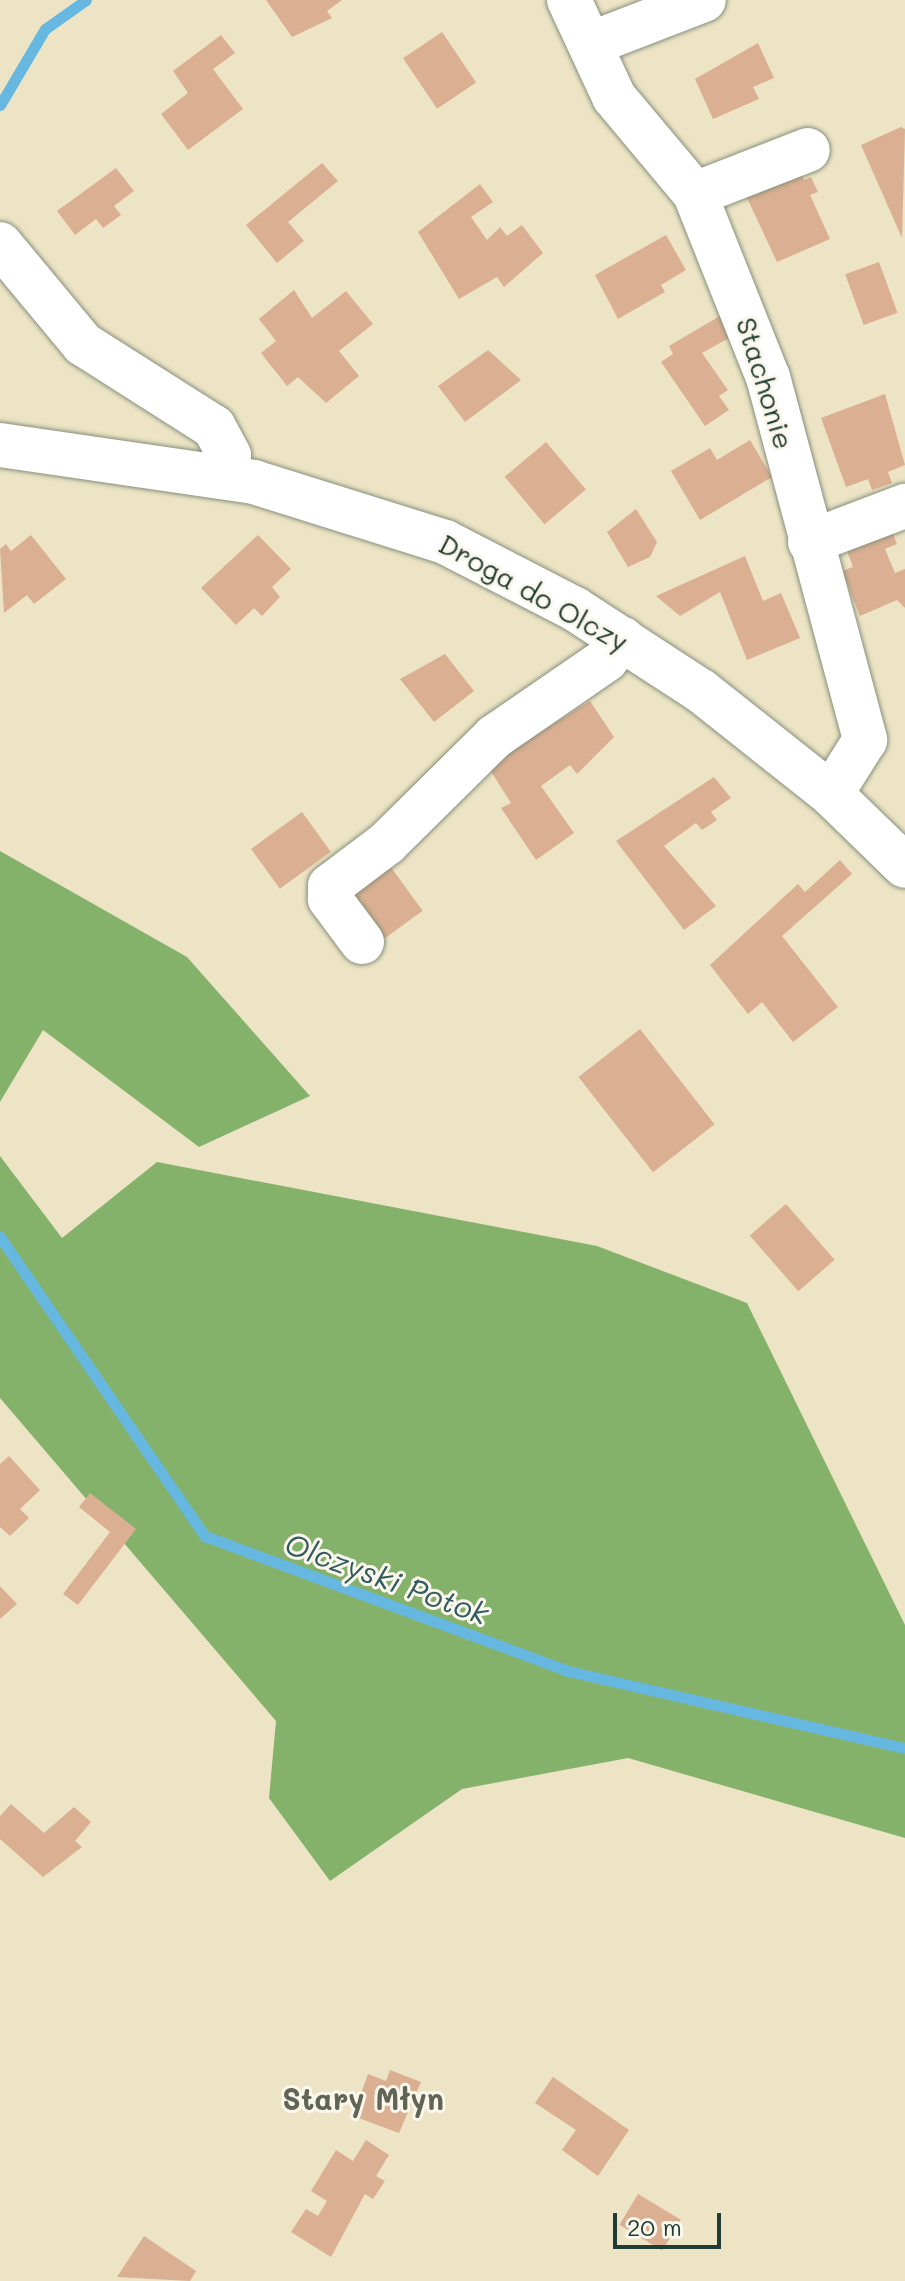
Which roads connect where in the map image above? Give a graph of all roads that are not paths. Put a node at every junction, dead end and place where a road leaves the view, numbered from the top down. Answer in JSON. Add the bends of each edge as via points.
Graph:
{"nodes":[{"id":1,"x":569,"y":0,"type":"edge"},
{"id":2,"x":704,"y":0,"type":"edge"},
{"id":3,"x":590,"y":44,"type":"junction"},
{"id":4,"x":808,"y":150,"type":"dead end"},
{"id":5,"x":695,"y":194,"type":"junction"},
{"id":6,"x":0,"y":244,"type":"edge"},
{"id":7,"x":0,"y":445,"type":"edge"},
{"id":8,"x":226,"y":477,"type":"junction"},
{"id":9,"x":905,"y":506,"type":"edge"},
{"id":10,"x":810,"y":542,"type":"junction"},
{"id":11,"x":623,"y":639,"type":"junction"},
{"id":12,"x":831,"y":794,"type":"junction"},
{"id":13,"x":905,"y":866,"type":"edge"},
{"id":14,"x":362,"y":942,"type":"dead end"}],
"edges":[{"from":1,"to":3,"type":"street","name":"Stachonie"},
{"from":2,"to":3,"type":"street"},
{"from":3,"to":5,"type":"street","name":"Stachonie","via":[[614,97]]},
{"from":4,"to":5,"type":"street"},
{"from":5,"to":10,"type":"street","name":"Stachonie","via":[[768,377]]},
{"from":6,"to":8,"type":"street","via":[[83,344],[214,427],[229,455]]},
{"from":7,"to":8,"type":"street","name":"Droga do Olczy"},
{"from":8,"to":11,"type":"street","name":"Droga do Olczy","via":[[346,506],[445,542]]},
{"from":9,"to":10,"type":"street"},
{"from":10,"to":12,"type":"street","name":"Stachonie","via":[[865,740]]},
{"from":11,"to":12,"type":"street","name":"Droga do Olczy","via":[[737,717]]},
{"from":11,"to":14,"type":"street","via":[[606,660],[494,737],[387,843],[330,886],[330,899]]},
{"from":12,"to":13,"type":"street","name":"Droga do Olczy"}]}
